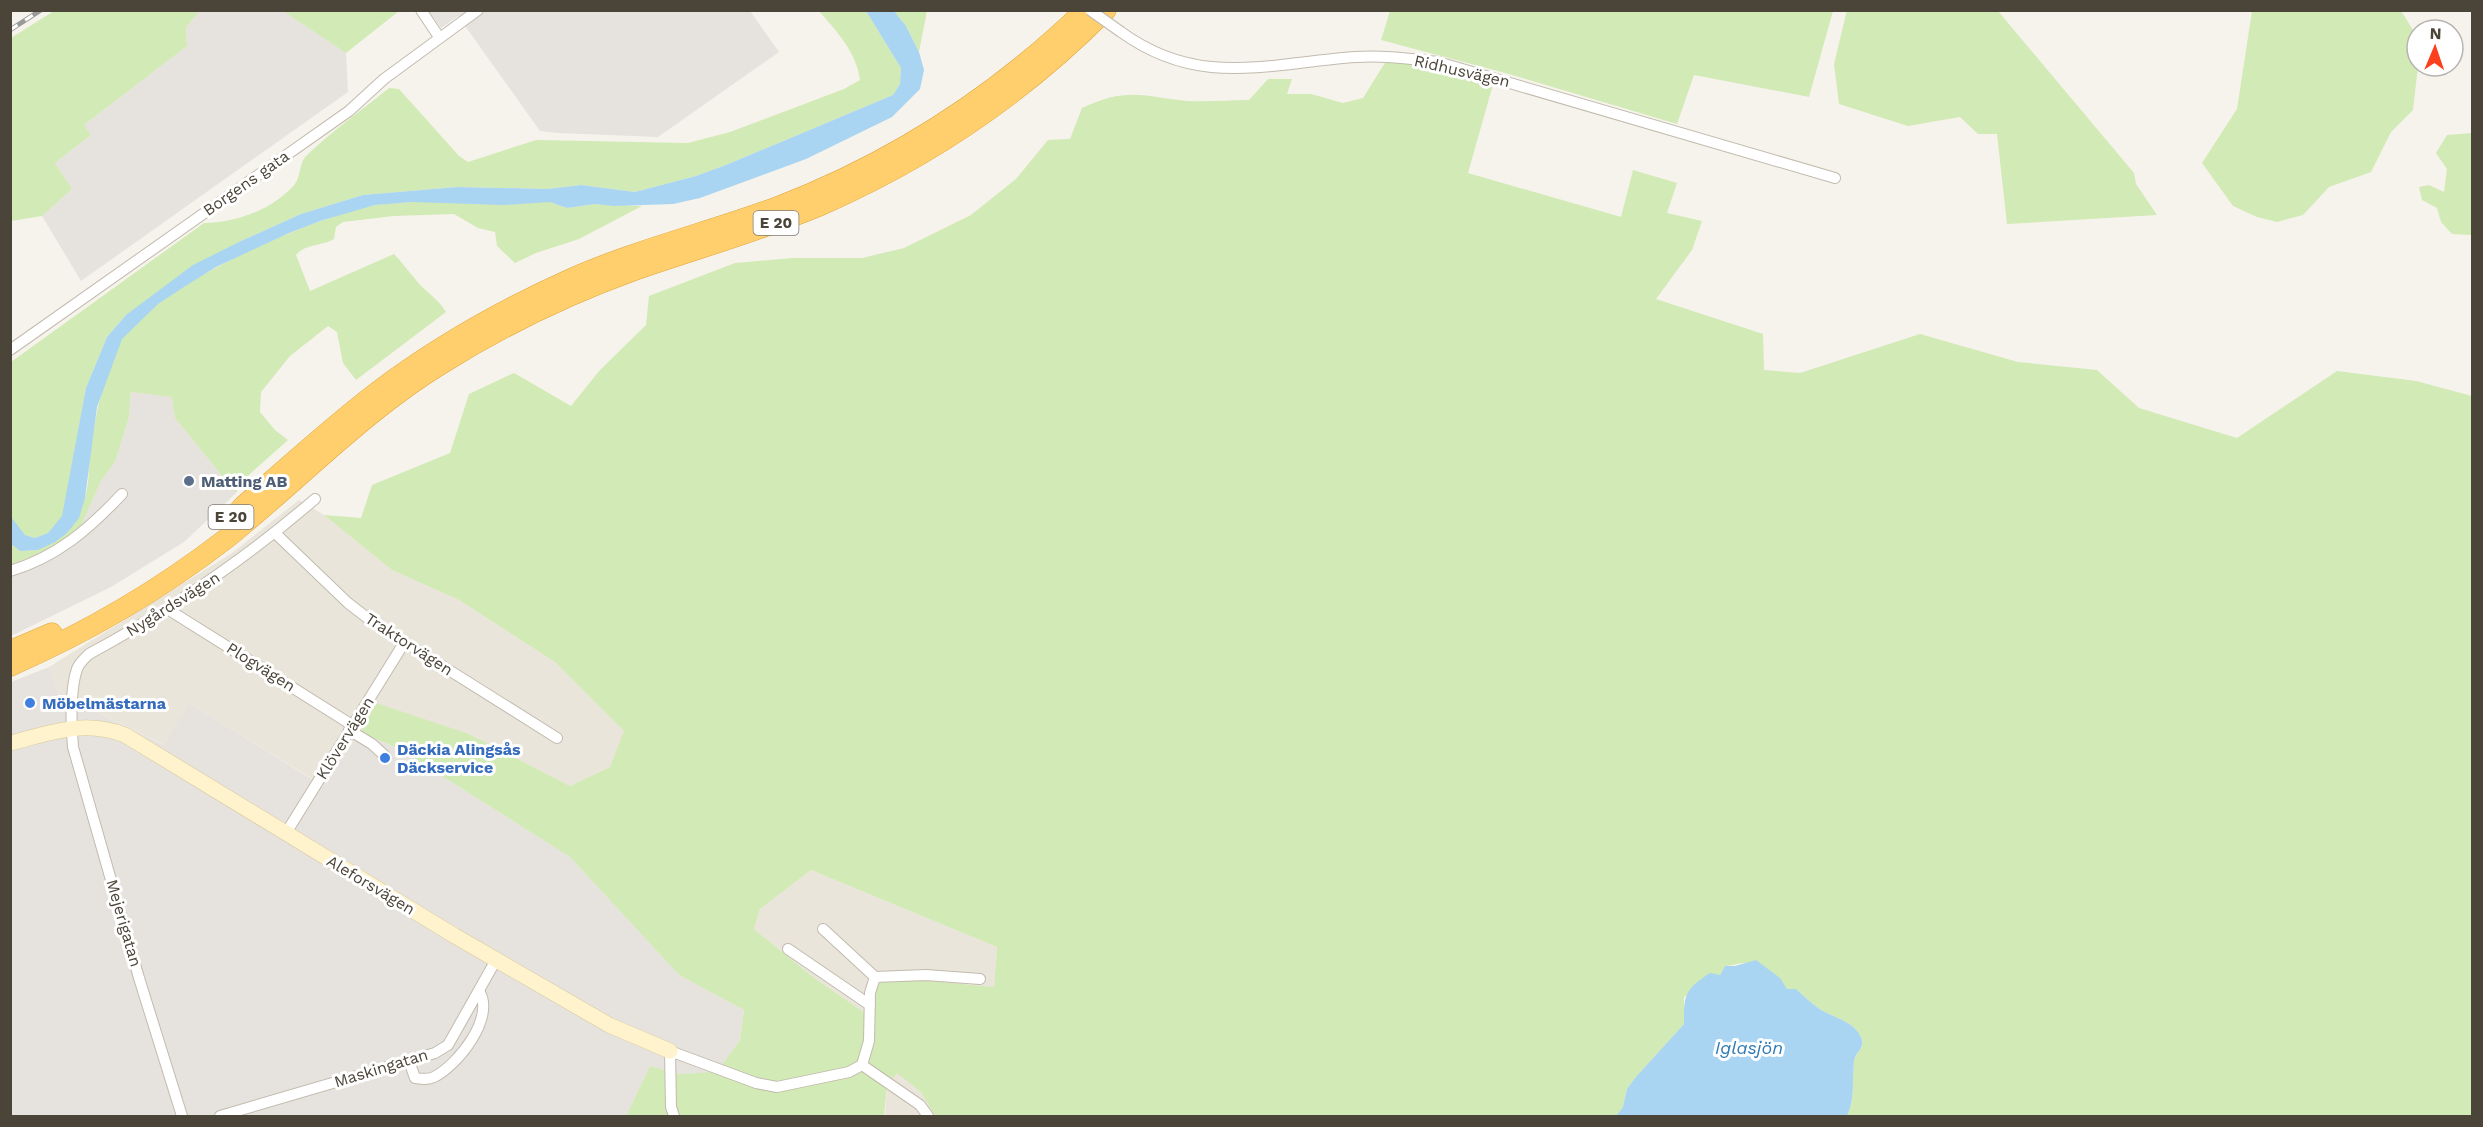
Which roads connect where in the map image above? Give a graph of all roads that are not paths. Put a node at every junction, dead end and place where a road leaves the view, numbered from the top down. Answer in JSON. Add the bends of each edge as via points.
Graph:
{"nodes":[{"id":1,"x":421,"y":10,"type":"edge"},
{"id":2,"x":478,"y":10,"type":"edge"},
{"id":3,"x":1085,"y":10,"type":"edge"},
{"id":4,"x":1090,"y":10,"type":"edge"},
{"id":5,"x":1106,"y":10,"type":"edge"},
{"id":6,"x":439,"y":37,"type":"junction"},
{"id":7,"x":1835,"y":178,"type":"dead end"},
{"id":8,"x":10,"y":350,"type":"edge"},
{"id":9,"x":122,"y":494,"type":"dead end"},
{"id":10,"x":315,"y":499,"type":"dead end"},
{"id":11,"x":275,"y":533,"type":"junction"},
{"id":12,"x":10,"y":571,"type":"edge"},
{"id":13,"x":169,"y":610,"type":"junction"},
{"id":14,"x":404,"y":643,"type":"junction"},
{"id":15,"x":10,"y":651,"type":"edge"},
{"id":16,"x":10,"y":666,"type":"edge"},
{"id":17,"x":351,"y":727,"type":"junction"},
{"id":18,"x":72,"y":728,"type":"junction"},
{"id":19,"x":557,"y":738,"type":"dead end"},
{"id":20,"x":10,"y":743,"type":"edge"},
{"id":21,"x":385,"y":756,"type":"dead end"},
{"id":22,"x":286,"y":833,"type":"junction"},
{"id":23,"x":823,"y":928,"type":"dead end"},
{"id":24,"x":788,"y":949,"type":"dead end"},
{"id":25,"x":496,"y":960,"type":"junction"},
{"id":26,"x":875,"y":977,"type":"junction"},
{"id":27,"x":980,"y":980,"type":"dead end"},
{"id":28,"x":479,"y":991,"type":"junction"},
{"id":29,"x":870,"y":1005,"type":"junction"},
{"id":30,"x":670,"y":1051,"type":"junction"},
{"id":31,"x":409,"y":1061,"type":"junction"},
{"id":32,"x":862,"y":1065,"type":"junction"},
{"id":33,"x":182,"y":1116,"type":"edge"},
{"id":34,"x":219,"y":1116,"type":"edge"},
{"id":35,"x":674,"y":1116,"type":"edge"},
{"id":36,"x":928,"y":1116,"type":"edge"}],
"edges":[{"from":1,"to":6,"type":"street"},
{"from":2,"to":6,"type":"street","name":"Borgens gata"},
{"from":3,"to":15,"type":"highway","number":"E 20","via":[[1040,52],[972,105],[890,156],[778,206],[567,280],[432,353],[378,391],[221,526],[171,563],[59,630]]},
{"from":4,"to":7,"type":"street","name":"Ridhusvägen","bridge":true,"via":[[1120,32],[1183,63],[1257,69],[1357,57],[1438,62]]},
{"from":5,"to":16,"type":"highway","number":"E 20","via":[[1010,96],[893,170],[782,221],[573,295],[442,364],[391,399],[176,576],[104,621]]},
{"from":6,"to":8,"type":"street","name":"Borgens gata","via":[[349,111]]},
{"from":9,"to":12,"type":"street","via":[[72,541]]},
{"from":10,"to":11,"type":"street","name":"Nygårdsvägen"},
{"from":11,"to":13,"type":"street","name":"Nygårdsvägen"},
{"from":11,"to":14,"type":"street","name":"Traktorvägen","via":[[348,603]]},
{"from":13,"to":17,"type":"street","name":"Plogvägen"},
{"from":13,"to":18,"type":"street","name":"Nygårdsvägen","via":[[81,661],[76,670]]},
{"from":14,"to":17,"type":"street","name":"Klövervägen"},
{"from":14,"to":19,"type":"street","name":"Traktorvägen"},
{"from":17,"to":21,"type":"street","name":"Plogvägen"},
{"from":17,"to":22,"type":"street","name":"Klövervägen"},
{"from":18,"to":20,"type":"street","name":"Aleforsvägen"},
{"from":18,"to":22,"type":"street","name":"Aleforsvägen","via":[[107,728],[124,735]]},
{"from":18,"to":33,"type":"street","name":"Mejerigatan","via":[[73,747]]},
{"from":22,"to":25,"type":"street","name":"Aleforsvägen"},
{"from":23,"to":26,"type":"street"},
{"from":24,"to":29,"type":"street"},
{"from":25,"to":28,"type":"street","name":"Maskingatan"},
{"from":25,"to":30,"type":"street","name":"Aleforsvägen","via":[[609,1025]]},
{"from":26,"to":27,"type":"street","via":[[926,975]]},
{"from":26,"to":29,"type":"street"},
{"from":28,"to":31,"type":"street","name":"Maskingatan","via":[[448,1045]]},
{"from":28,"to":31,"type":"street","via":[[484,1006],[482,1022],[456,1059],[433,1078],[425,1079],[415,1078]]},
{"from":29,"to":32,"type":"street","via":[[869,1041]]},
{"from":30,"to":32,"type":"street","name":"Aleforsvägen","via":[[777,1087],[849,1072]]},
{"from":30,"to":35,"type":"street"},
{"from":31,"to":34,"type":"street","name":"Maskingatan"},
{"from":32,"to":36,"type":"street","via":[[920,1105]]}]}
